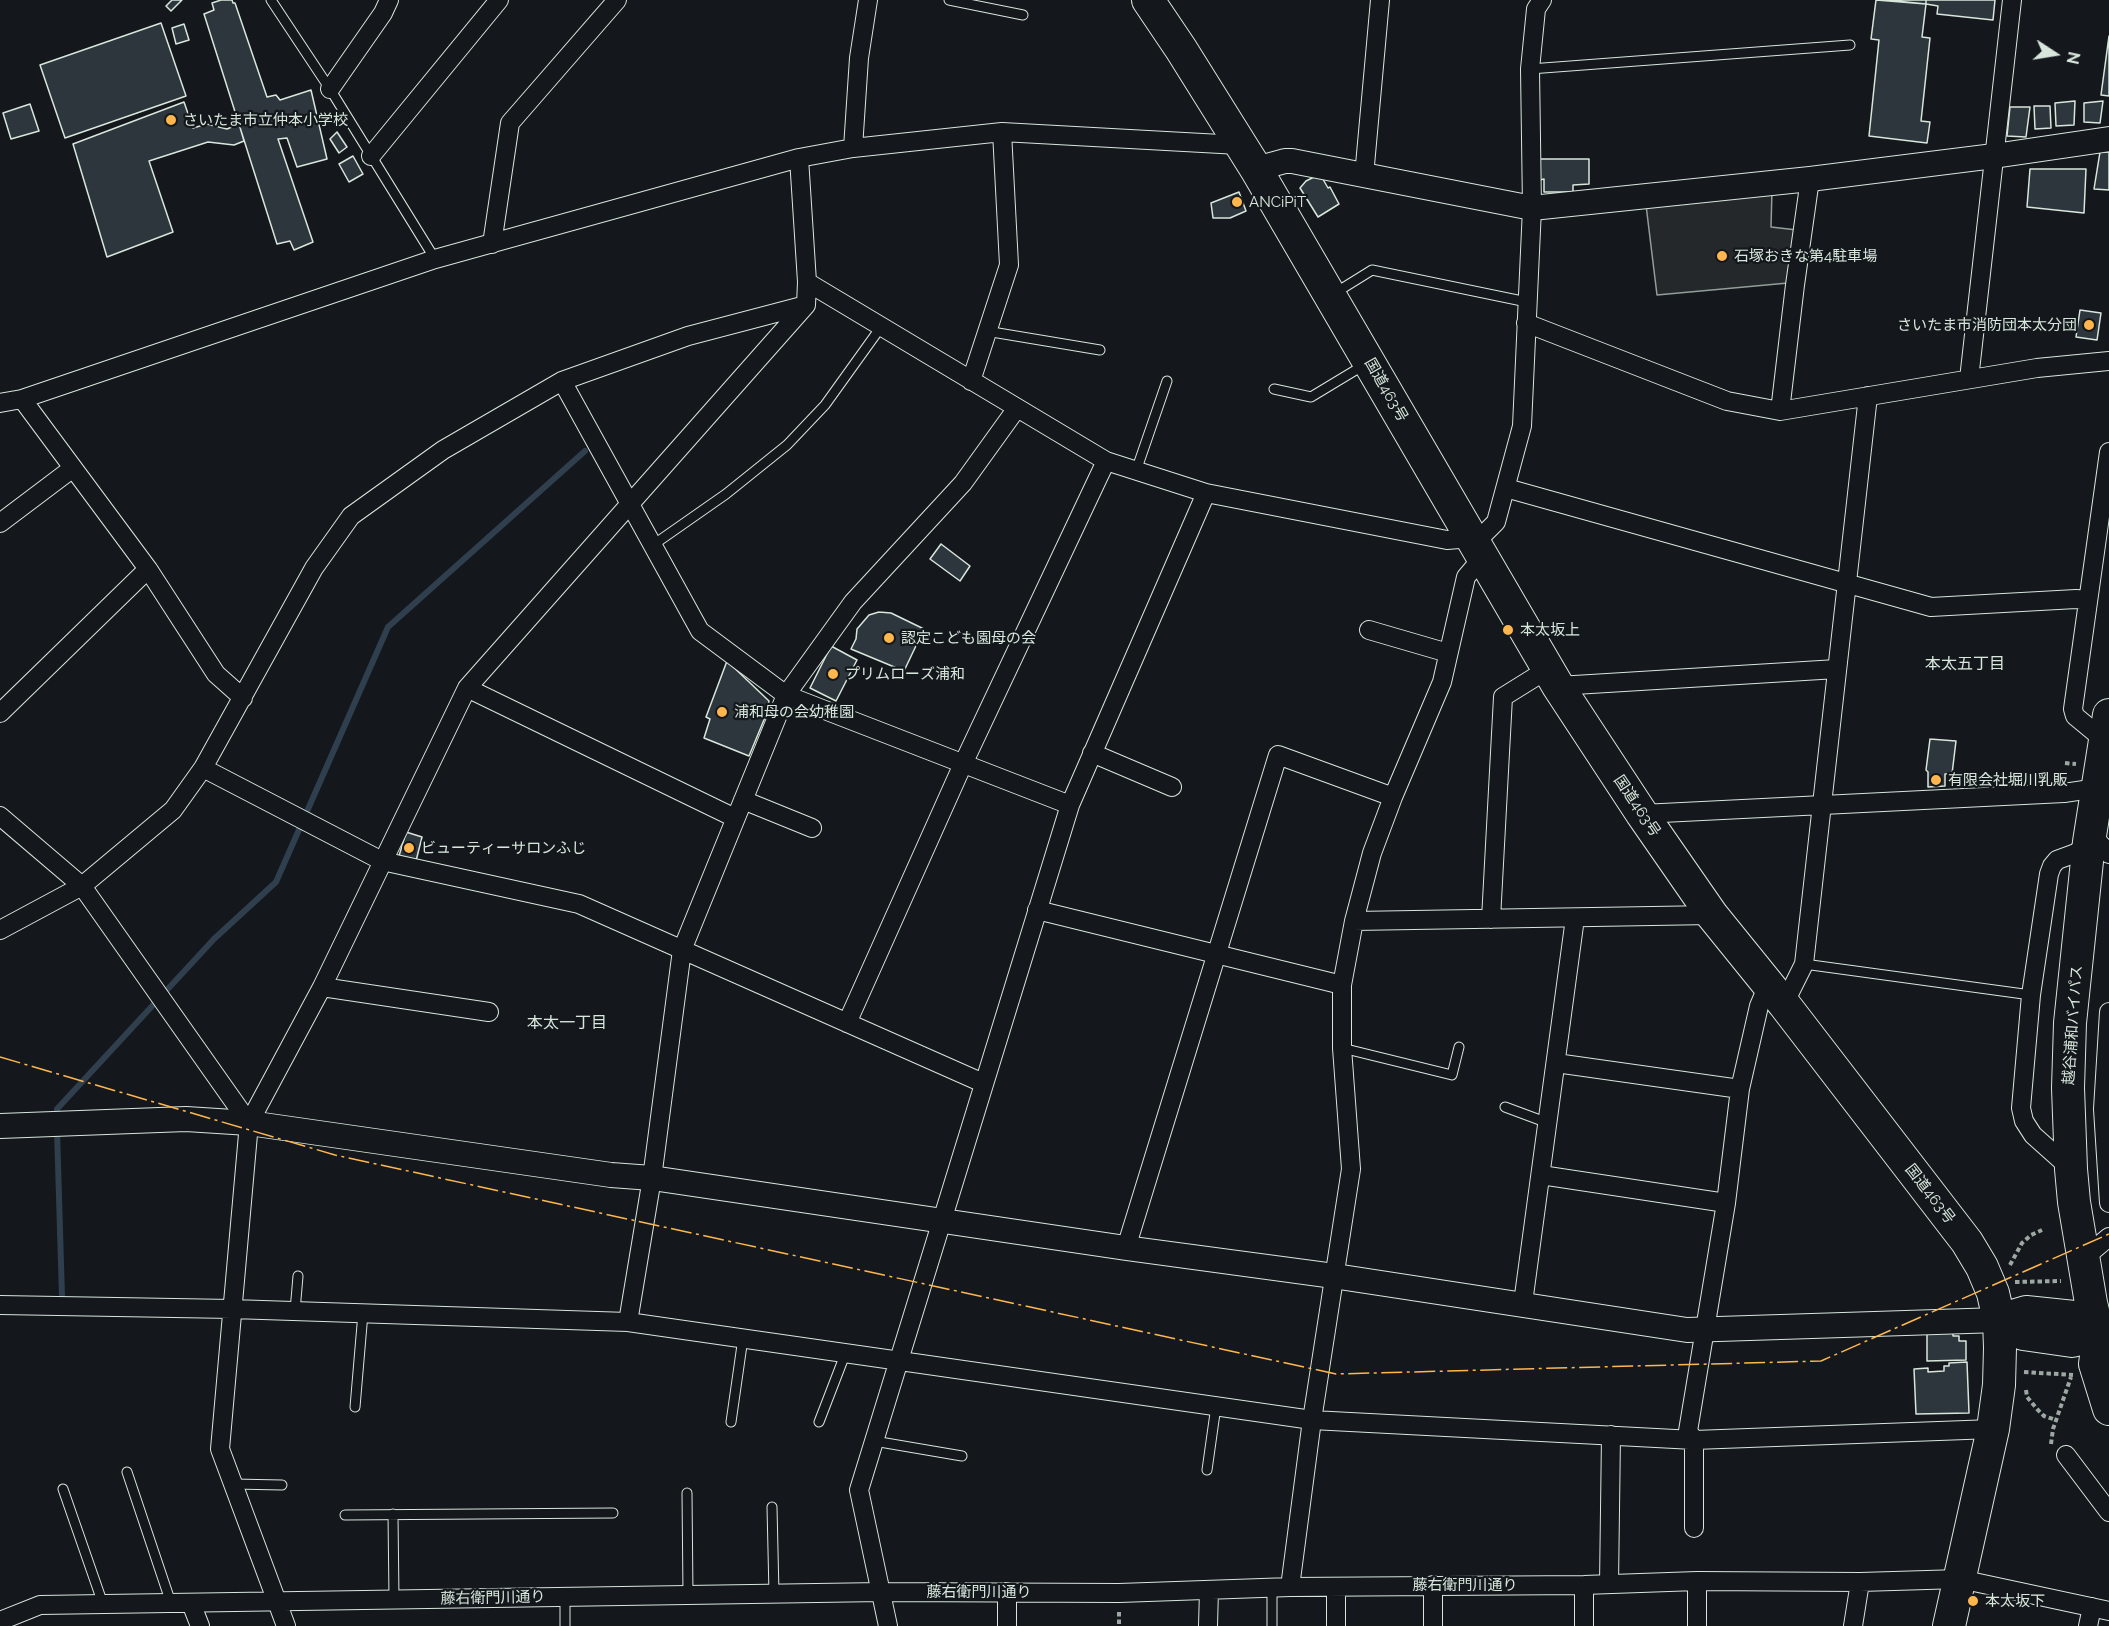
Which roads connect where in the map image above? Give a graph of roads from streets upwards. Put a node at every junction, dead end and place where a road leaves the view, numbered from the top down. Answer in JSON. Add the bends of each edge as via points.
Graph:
{"nodes":[{"id":1,"x":389,"y":0,"type":"edge"},
{"id":2,"x":499,"y":0,"type":"edge"},
{"id":3,"x":617,"y":0,"type":"edge"},
{"id":4,"x":868,"y":0,"type":"edge"},
{"id":5,"x":1380,"y":0,"type":"edge"},
{"id":6,"x":1542,"y":0,"type":"edge"},
{"id":7,"x":2012,"y":0,"type":"edge"},
{"id":8,"x":1154,"y":2,"type":"edge"},
{"id":9,"x":330,"y":89,"type":"road end"},
{"id":10,"x":1002,"y":132,"type":"junction"},
{"id":11,"x":2109,"y":139,"type":"edge"},
{"id":12,"x":853,"y":148,"type":"junction"},
{"id":13,"x":371,"y":156,"type":"road end"},
{"id":14,"x":1994,"y":156,"type":"junction"},
{"id":15,"x":1248,"y":157,"type":"junction"},
{"id":16,"x":799,"y":158,"type":"junction"},
{"id":17,"x":1364,"y":176,"type":"junction"},
{"id":18,"x":1810,"y":179,"type":"junction"},
{"id":19,"x":1532,"y":208,"type":"junction"},
{"id":20,"x":492,"y":244,"type":"junction"},
{"id":21,"x":807,"y":282,"type":"junction"},
{"id":22,"x":806,"y":305,"type":"junction"},
{"id":23,"x":1526,"y":323,"type":"junction"},
{"id":24,"x":2109,"y":361,"type":"edge"},
{"id":25,"x":1970,"y":379,"type":"junction"},
{"id":26,"x":562,"y":381,"type":"junction"},
{"id":27,"x":971,"y":381,"type":"junction"},
{"id":28,"x":1868,"y":396,"type":"junction"},
{"id":29,"x":22,"y":399,"type":"junction"},
{"id":30,"x":0,"y":403,"type":"edge"},
{"id":31,"x":1017,"y":408,"type":"junction"},
{"id":32,"x":1780,"y":411,"type":"junction"},
{"id":33,"x":2109,"y":452,"type":"edge"},
{"id":34,"x":1106,"y":461,"type":"junction"},
{"id":35,"x":73,"y":468,"type":"junction"},
{"id":36,"x":1506,"y":488,"type":"junction"},
{"id":37,"x":1206,"y":493,"type":"junction"},
{"id":38,"x":630,"y":502,"type":"junction"},
{"id":39,"x":0,"y":523,"type":"edge"},
{"id":40,"x":1476,"y":548,"type":"junction"},
{"id":41,"x":148,"y":569,"type":"junction"},
{"id":42,"x":1847,"y":583,"type":"junction"},
{"id":43,"x":2087,"y":600,"type":"junction"},
{"id":44,"x":1369,"y":630,"type":"dead end"},
{"id":45,"x":1448,"y":653,"type":"junction"},
{"id":46,"x":1838,"y":669,"type":"junction"},
{"id":47,"x":1553,"y":678,"type":"junction"},
{"id":48,"x":467,"y":688,"type":"junction"},
{"id":49,"x":786,"y":695,"type":"junction"},
{"id":50,"x":243,"y":698,"type":"junction"},
{"id":51,"x":0,"y":713,"type":"edge"},
{"id":52,"x":2107,"y":730,"type":"edge"},
{"id":53,"x":1092,"y":753,"type":"junction"},
{"id":54,"x":963,"y":764,"type":"junction"},
{"id":55,"x":203,"y":768,"type":"junction"},
{"id":56,"x":1172,"y":787,"type":"dead end"},
{"id":57,"x":2104,"y":787,"type":"edge"},
{"id":58,"x":1393,"y":797,"type":"junction"},
{"id":59,"x":743,"y":800,"type":"junction"},
{"id":60,"x":1070,"y":805,"type":"junction"},
{"id":61,"x":1822,"y":806,"type":"junction"},
{"id":62,"x":1642,"y":814,"type":"junction"},
{"id":63,"x":0,"y":816,"type":"edge"},
{"id":64,"x":735,"y":818,"type":"junction"},
{"id":65,"x":812,"y":828,"type":"dead end"},
{"id":66,"x":2097,"y":841,"type":"edge"},
{"id":67,"x":382,"y":861,"type":"junction"},
{"id":68,"x":82,"y":886,"type":"junction"},
{"id":69,"x":1037,"y":910,"type":"junction"},
{"id":70,"x":1712,"y":915,"type":"junction"},
{"id":71,"x":1575,"y":918,"type":"junction"},
{"id":72,"x":1491,"y":919,"type":"junction"},
{"id":73,"x":1354,"y":921,"type":"junction"},
{"id":74,"x":0,"y":930,"type":"edge"},
{"id":75,"x":682,"y":950,"type":"junction"},
{"id":76,"x":1216,"y":954,"type":"junction"},
{"id":77,"x":1342,"y":985,"type":"junction"},
{"id":78,"x":322,"y":987,"type":"junction"},
{"id":79,"x":1776,"y":995,"type":"junction"},
{"id":80,"x":489,"y":1012,"type":"dead end"},
{"id":81,"x":2109,"y":1012,"type":"edge"},
{"id":82,"x":847,"y":1023,"type":"junction"},
{"id":83,"x":2108,"y":1031,"type":"edge"},
{"id":84,"x":1556,"y":1063,"type":"junction"},
{"id":85,"x":983,"y":1083,"type":"junction"},
{"id":86,"x":1740,"y":1089,"type":"junction"},
{"id":87,"x":249,"y":1123,"type":"junction"},
{"id":88,"x":0,"y":1126,"type":"edge"},
{"id":89,"x":2071,"y":1169,"type":"junction"},
{"id":90,"x":1541,"y":1175,"type":"junction"},
{"id":91,"x":652,"y":1179,"type":"junction"},
{"id":92,"x":1726,"y":1203,"type":"junction"},
{"id":93,"x":2109,"y":1203,"type":"edge"},
{"id":94,"x":940,"y":1222,"type":"junction"},
{"id":95,"x":2109,"y":1237,"type":"edge"},
{"id":96,"x":1126,"y":1248,"type":"junction"},
{"id":97,"x":2076,"y":1271,"type":"junction"},
{"id":98,"x":1334,"y":1276,"type":"junction"},
{"id":99,"x":1522,"y":1303,"type":"junction"},
{"id":100,"x":0,"y":1305,"type":"edge"},
{"id":101,"x":232,"y":1310,"type":"junction"},
{"id":102,"x":1999,"y":1320,"type":"junction"},
{"id":103,"x":628,"y":1322,"type":"junction"},
{"id":104,"x":1704,"y":1331,"type":"junction"},
{"id":105,"x":2106,"y":1340,"type":"edge"},
{"id":106,"x":899,"y":1360,"type":"junction"},
{"id":107,"x":2109,"y":1409,"type":"edge"},
{"id":108,"x":1312,"y":1419,"type":"junction"},
{"id":109,"x":1993,"y":1429,"type":"junction"},
{"id":110,"x":1611,"y":1435,"type":"junction"},
{"id":111,"x":1694,"y":1440,"type":"junction"},
{"id":112,"x":2059,"y":1452,"type":"road end"},
{"id":113,"x":2109,"y":1512,"type":"edge"},
{"id":114,"x":1694,"y":1528,"type":"dead end"},
{"id":115,"x":1960,"y":1579,"type":"junction"},
{"id":116,"x":1697,"y":1581,"type":"junction"},
{"id":117,"x":1860,"y":1582,"type":"junction"},
{"id":118,"x":1609,"y":1584,"type":"junction"},
{"id":119,"x":1433,"y":1585,"type":"junction"},
{"id":120,"x":1584,"y":1585,"type":"junction"},
{"id":121,"x":1290,"y":1587,"type":"junction"},
{"id":122,"x":1336,"y":1587,"type":"junction"},
{"id":123,"x":1209,"y":1590,"type":"junction"},
{"id":124,"x":881,"y":1592,"type":"junction"},
{"id":125,"x":1008,"y":1592,"type":"junction"},
{"id":126,"x":276,"y":1601,"type":"junction"},
{"id":127,"x":191,"y":1603,"type":"junction"},
{"id":128,"x":2100,"y":1609,"type":"edge"},
{"id":129,"x":0,"y":1621,"type":"edge"},
{"id":130,"x":200,"y":1626,"type":"edge"},
{"id":131,"x":286,"y":1626,"type":"edge"},
{"id":132,"x":888,"y":1626,"type":"edge"},
{"id":133,"x":1008,"y":1626,"type":"edge"},
{"id":134,"x":1208,"y":1626,"type":"edge"},
{"id":135,"x":1336,"y":1626,"type":"edge"},
{"id":136,"x":1433,"y":1626,"type":"edge"},
{"id":137,"x":1584,"y":1626,"type":"edge"},
{"id":138,"x":1697,"y":1626,"type":"edge"},
{"id":139,"x":1853,"y":1626,"type":"edge"},
{"id":140,"x":1949,"y":1626,"type":"edge"},
{"id":141,"x":2088,"y":1626,"type":"edge"}],
"edges":[{"from":1,"to":9,"type":"street"},
{"from":2,"to":13,"type":"street"},
{"from":3,"to":20,"type":"street","via":[[510,123]]},
{"from":4,"to":12,"type":"street","via":[[859,58]]},
{"from":5,"to":17,"type":"street"},
{"from":6,"to":19,"type":"street","via":[[1536,9],[1530,69]]},
{"from":7,"to":14,"type":"street"},
{"from":8,"to":15,"type":"highway","name":"国道463号"},
{"from":10,"to":12,"type":"street"},
{"from":10,"to":15,"type":"street"},
{"from":10,"to":27,"type":"street","via":[[1009,265]]},
{"from":11,"to":14,"type":"street"},
{"from":12,"to":16,"type":"street"},
{"from":14,"to":18,"type":"street"},
{"from":14,"to":25,"type":"street"},
{"from":15,"to":17,"type":"street","via":[[1292,161]]},
{"from":15,"to":40,"type":"highway","name":"国道463号"},
{"from":16,"to":20,"type":"street"},
{"from":16,"to":21,"type":"street"},
{"from":17,"to":19,"type":"street"},
{"from":18,"to":19,"type":"street"},
{"from":18,"to":32,"type":"street"},
{"from":19,"to":23,"type":"street"},
{"from":20,"to":29,"type":"street","via":[[435,259]]},
{"from":21,"to":22,"type":"street"},
{"from":21,"to":27,"type":"street"},
{"from":22,"to":26,"type":"street","via":[[688,336]]},
{"from":22,"to":38,"type":"street"},
{"from":23,"to":32,"type":"street","via":[[1727,401]]},
{"from":23,"to":36,"type":"street","via":[[1522,426]]},
{"from":24,"to":25,"type":"street"},
{"from":25,"to":28,"type":"street"},
{"from":26,"to":38,"type":"street"},
{"from":26,"to":50,"type":"street","via":[[443,450],[351,516],[314,568]]},
{"from":27,"to":31,"type":"street"},
{"from":28,"to":32,"type":"street"},
{"from":28,"to":42,"type":"street"},
{"from":29,"to":30,"type":"street"},
{"from":29,"to":35,"type":"street"},
{"from":31,"to":34,"type":"street"},
{"from":31,"to":49,"type":"street","via":[[963,483],[853,602]]},
{"from":33,"to":43,"type":"street"},
{"from":34,"to":37,"type":"street"},
{"from":34,"to":54,"type":"street"},
{"from":35,"to":39,"type":"street"},
{"from":35,"to":41,"type":"street"},
{"from":36,"to":40,"type":"street","via":[[1496,522]]},
{"from":36,"to":42,"type":"street"},
{"from":37,"to":40,"type":"street"},
{"from":37,"to":53,"type":"street"},
{"from":38,"to":48,"type":"street"},
{"from":38,"to":49,"type":"street","via":[[700,631]]},
{"from":40,"to":45,"type":"street"},
{"from":40,"to":47,"type":"highway","name":"国道463号"},
{"from":41,"to":50,"type":"street","via":[[216,674]]},
{"from":41,"to":51,"type":"street"},
{"from":42,"to":43,"type":"street","via":[[1931,607]]},
{"from":42,"to":46,"type":"street"},
{"from":43,"to":52,"type":"street","via":[[2073,709],[2075,716],[2098,735]]},
{"from":44,"to":45,"type":"street"},
{"from":45,"to":58,"type":"street","via":[[1442,682]]},
{"from":46,"to":47,"type":"street"},
{"from":46,"to":61,"type":"street"},
{"from":47,"to":62,"type":"highway","name":"国道463号"},
{"from":47,"to":72,"type":"street","via":[[1503,697]]},
{"from":48,"to":64,"type":"street"},
{"from":48,"to":67,"type":"street"},
{"from":49,"to":54,"type":"street"},
{"from":49,"to":59,"type":"street"},
{"from":50,"to":55,"type":"street"},
{"from":52,"to":57,"type":"highway","name":"越谷浦和バイパス"},
{"from":53,"to":56,"type":"street"},
{"from":53,"to":60,"type":"street"},
{"from":54,"to":60,"type":"street"},
{"from":54,"to":82,"type":"street"},
{"from":55,"to":67,"type":"street"},
{"from":55,"to":68,"type":"street","via":[[173,810]]},
{"from":57,"to":61,"type":"street","via":[[2064,793]]},
{"from":57,"to":66,"type":"highway","name":"越谷浦和バイパス"},
{"from":58,"to":73,"type":"street","via":[[1372,853]]},
{"from":58,"to":76,"type":"street","via":[[1278,755]]},
{"from":59,"to":64,"type":"street"},
{"from":59,"to":65,"type":"street"},
{"from":60,"to":69,"type":"street"},
{"from":61,"to":62,"type":"street"},
{"from":61,"to":79,"type":"street","via":[[1804,964]]},
{"from":62,"to":70,"type":"highway","name":"国道463号"},
{"from":63,"to":68,"type":"street"},
{"from":64,"to":75,"type":"street"},
{"from":66,"to":89,"type":"highway","name":"越谷浦和バイパス","via":[[2070,1023]]},
{"from":66,"to":89,"type":"street","via":[[2052,866],[2031,995],[2021,1108],[2033,1135]]},
{"from":67,"to":75,"type":"street","via":[[579,904]]},
{"from":67,"to":78,"type":"street"},
{"from":68,"to":74,"type":"street"},
{"from":68,"to":87,"type":"street"},
{"from":69,"to":76,"type":"street"},
{"from":69,"to":85,"type":"street"},
{"from":70,"to":71,"type":"street"},
{"from":70,"to":79,"type":"highway","name":"国道463号"},
{"from":71,"to":72,"type":"street"},
{"from":71,"to":84,"type":"street"},
{"from":72,"to":73,"type":"street"},
{"from":73,"to":77,"type":"street"},
{"from":75,"to":82,"type":"street"},
{"from":75,"to":91,"type":"street"},
{"from":76,"to":77,"type":"street"},
{"from":76,"to":96,"type":"street"},
{"from":77,"to":98,"type":"street","via":[[1342,1048],[1351,1169]]},
{"from":78,"to":80,"type":"street"},
{"from":78,"to":87,"type":"street"},
{"from":79,"to":86,"type":"street","via":[[1759,1006]]},
{"from":79,"to":102,"type":"highway","name":"国道463号","via":[[1967,1242],[1993,1293]]},
{"from":81,"to":83,"type":"street"},
{"from":82,"to":85,"type":"street"},
{"from":83,"to":93,"type":"street","via":[[2103,1109]]},
{"from":84,"to":86,"type":"street"},
{"from":84,"to":90,"type":"street"},
{"from":85,"to":94,"type":"street"},
{"from":86,"to":92,"type":"street"},
{"from":87,"to":88,"type":"street","via":[[186,1119]]},
{"from":87,"to":91,"type":"street"},
{"from":87,"to":101,"type":"street"},
{"from":89,"to":97,"type":"highway","name":"越谷浦和バイパス"},
{"from":90,"to":92,"type":"street"},
{"from":90,"to":99,"type":"street"},
{"from":91,"to":94,"type":"street"},
{"from":91,"to":103,"type":"street"},
{"from":92,"to":104,"type":"street"},
{"from":94,"to":96,"type":"street"},
{"from":94,"to":106,"type":"street"},
{"from":95,"to":97,"type":"street"},
{"from":96,"to":98,"type":"street"},
{"from":97,"to":105,"type":"highway","name":"越谷浦和バイパス"},
{"from":98,"to":99,"type":"street"},
{"from":98,"to":108,"type":"street"},
{"from":99,"to":104,"type":"street"},
{"from":100,"to":101,"type":"street"},
{"from":101,"to":103,"type":"street"},
{"from":101,"to":126,"type":"street","via":[[220,1449]]},
{"from":102,"to":104,"type":"street"},
{"from":102,"to":105,"type":"highway","via":[[2026,1312],[2074,1317]]},
{"from":102,"to":109,"type":"highway","name":"国道463号","via":[[1999,1385]]},
{"from":103,"to":106,"type":"street"},
{"from":104,"to":111,"type":"street","via":[[1688,1431]]},
{"from":105,"to":107,"type":"highway","name":"越谷浦和バイパス","via":[[2095,1364]]},
{"from":106,"to":108,"type":"street"},
{"from":106,"to":124,"type":"street","via":[[859,1490]]},
{"from":108,"to":110,"type":"street"},
{"from":108,"to":121,"type":"street"},
{"from":109,"to":111,"type":"street"},
{"from":109,"to":115,"type":"highway","name":"国道463号"},
{"from":110,"to":111,"type":"street"},
{"from":110,"to":118,"type":"street"},
{"from":111,"to":114,"type":"street"},
{"from":112,"to":113,"type":"street"},
{"from":115,"to":117,"type":"street","name":"藤右衛門川通り"},
{"from":115,"to":128,"type":"street","name":"藤右衛門川通り"},
{"from":115,"to":140,"type":"highway","name":"国道463号"},
{"from":116,"to":117,"type":"street","name":"藤右衛門川通り"},
{"from":116,"to":118,"type":"street","name":"藤右衛門川通り"},
{"from":116,"to":138,"type":"street"},
{"from":117,"to":139,"type":"street"},
{"from":118,"to":120,"type":"street","name":"藤右衛門川通り"},
{"from":119,"to":120,"type":"street","name":"藤右衛門川通り"},
{"from":119,"to":122,"type":"street","name":"藤右衛門川通り"},
{"from":119,"to":136,"type":"street"},
{"from":120,"to":137,"type":"street"},
{"from":121,"to":122,"type":"street","name":"藤右衛門川通り"},
{"from":121,"to":123,"type":"street","name":"藤右衛門川通り"},
{"from":122,"to":135,"type":"street"},
{"from":123,"to":125,"type":"street","name":"藤右衛門川通り"},
{"from":123,"to":134,"type":"street"},
{"from":124,"to":125,"type":"street","name":"藤右衛門川通り"},
{"from":124,"to":126,"type":"street","name":"藤右衛門川通り"},
{"from":124,"to":132,"type":"street"},
{"from":125,"to":133,"type":"street"},
{"from":126,"to":127,"type":"street","name":"藤右衛門川通り"},
{"from":126,"to":131,"type":"street"},
{"from":127,"to":129,"type":"street","name":"藤右衛門川通り","via":[[40,1605]]},
{"from":127,"to":130,"type":"street"},
{"from":128,"to":141,"type":"street"}]}
